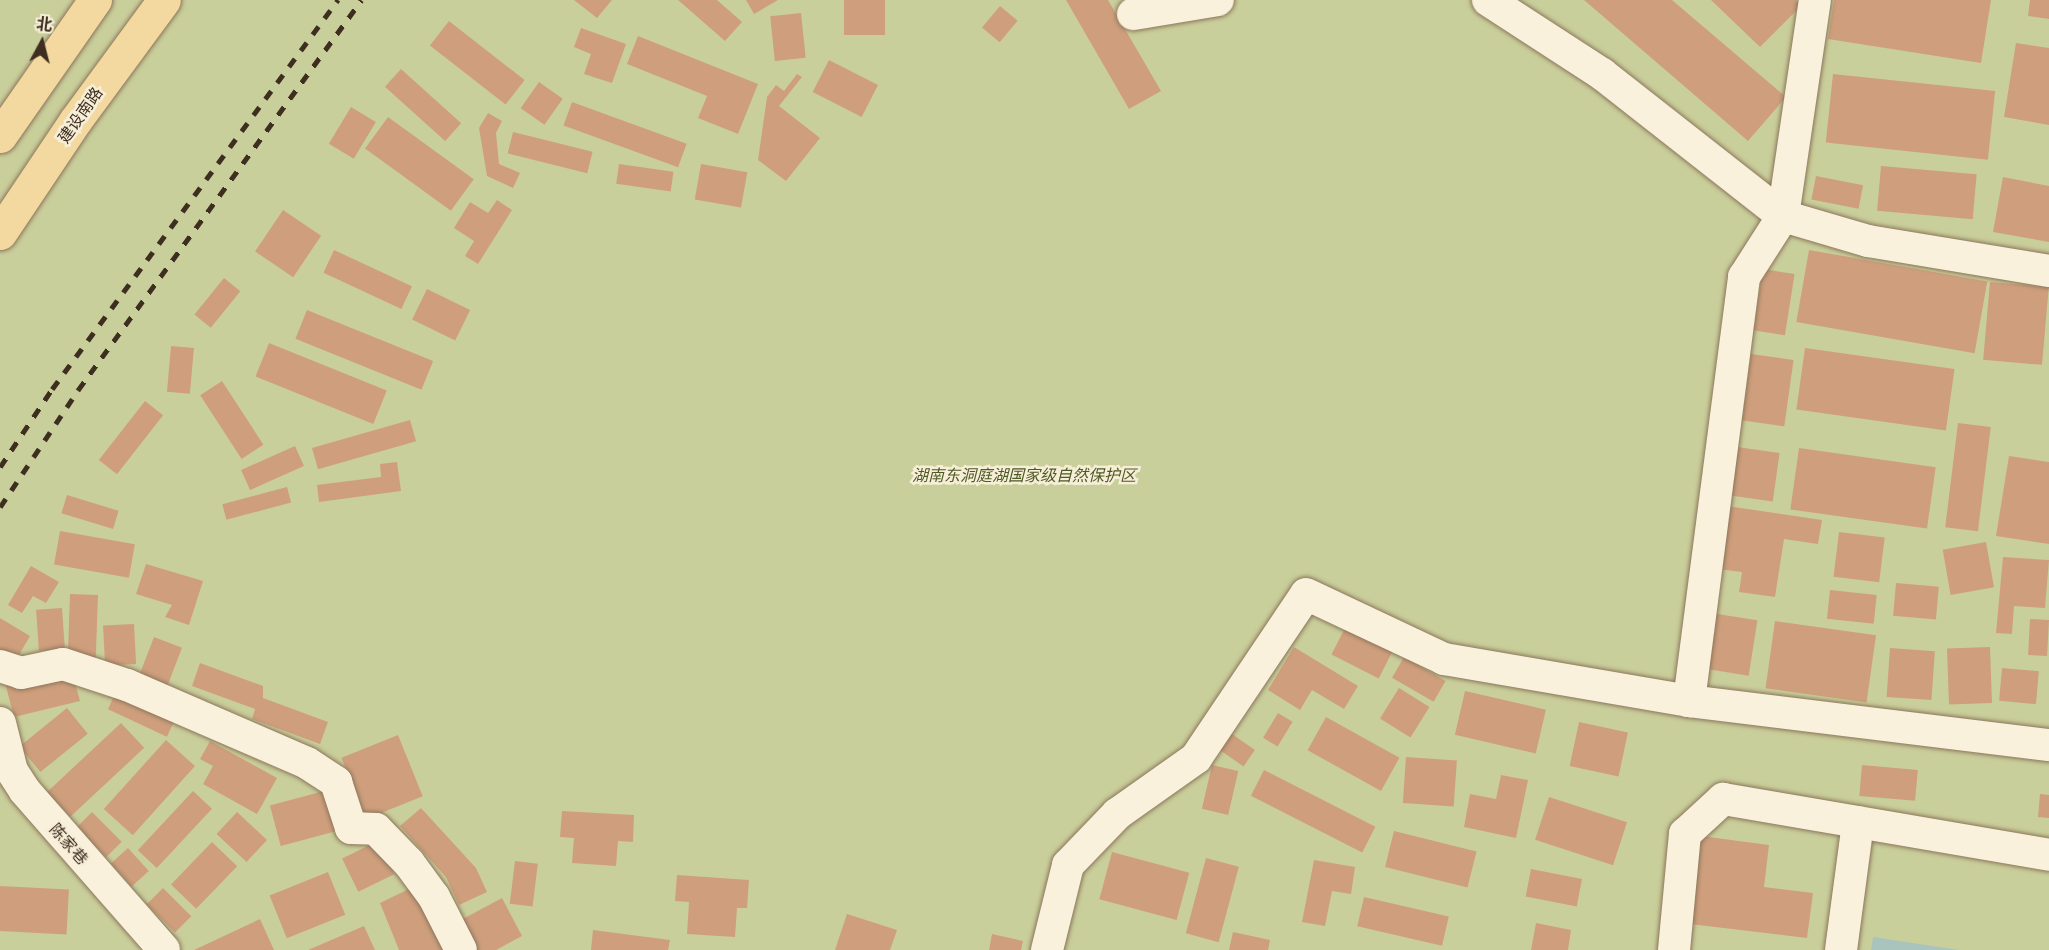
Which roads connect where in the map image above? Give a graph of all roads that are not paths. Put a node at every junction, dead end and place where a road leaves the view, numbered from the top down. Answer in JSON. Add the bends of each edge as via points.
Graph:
{"nodes":[{"id":1,"x":95,"y":0,"type":"edge"},
{"id":2,"x":164,"y":0,"type":"edge"},
{"id":3,"x":1218,"y":0,"type":"edge"},
{"id":4,"x":1488,"y":0,"type":"edge"},
{"id":5,"x":1815,"y":0,"type":"edge"},
{"id":6,"x":1132,"y":14,"type":"dead end"},
{"id":7,"x":0,"y":136,"type":"edge"},
{"id":8,"x":1783,"y":216,"type":"junction"},
{"id":9,"x":0,"y":233,"type":"edge"},
{"id":10,"x":2049,"y":271,"type":"edge"},
{"id":11,"x":0,"y":666,"type":"edge"},
{"id":12,"x":1689,"y":701,"type":"junction"},
{"id":13,"x":0,"y":723,"type":"edge"},
{"id":14,"x":2049,"y":746,"type":"edge"},
{"id":15,"x":1858,"y":822,"type":"junction"},
{"id":16,"x":2049,"y":855,"type":"edge"},
{"id":17,"x":164,"y":950,"type":"edge"},
{"id":18,"x":461,"y":950,"type":"edge"},
{"id":19,"x":1047,"y":950,"type":"edge"},
{"id":20,"x":1674,"y":950,"type":"edge"},
{"id":21,"x":1841,"y":950,"type":"edge"}],
"edges":[{"from":1,"to":7,"type":"main road"},
{"from":2,"to":9,"type":"main road","name":"建设南路","via":[[75,121]]},
{"from":3,"to":6,"type":"street"},
{"from":4,"to":8,"type":"street","via":[[1602,74]]},
{"from":5,"to":8,"type":"street"},
{"from":8,"to":10,"type":"street","via":[[1868,242]]},
{"from":8,"to":12,"type":"street","via":[[1744,277]]},
{"from":11,"to":18,"type":"street","via":[[21,673],[63,664],[127,685],[307,763],[336,782],[351,828],[376,829],[409,863],[434,897]]},
{"from":12,"to":14,"type":"street"},
{"from":12,"to":19,"type":"street","via":[[1444,659],[1306,594],[1197,759],[1117,814],[1068,865]]},
{"from":13,"to":17,"type":"street","name":"陈家巷","via":[[12,771],[25,792]]},
{"from":15,"to":16,"type":"street"},
{"from":15,"to":20,"type":"street","via":[[1723,799],[1684,834]]},
{"from":15,"to":21,"type":"street"}]}
